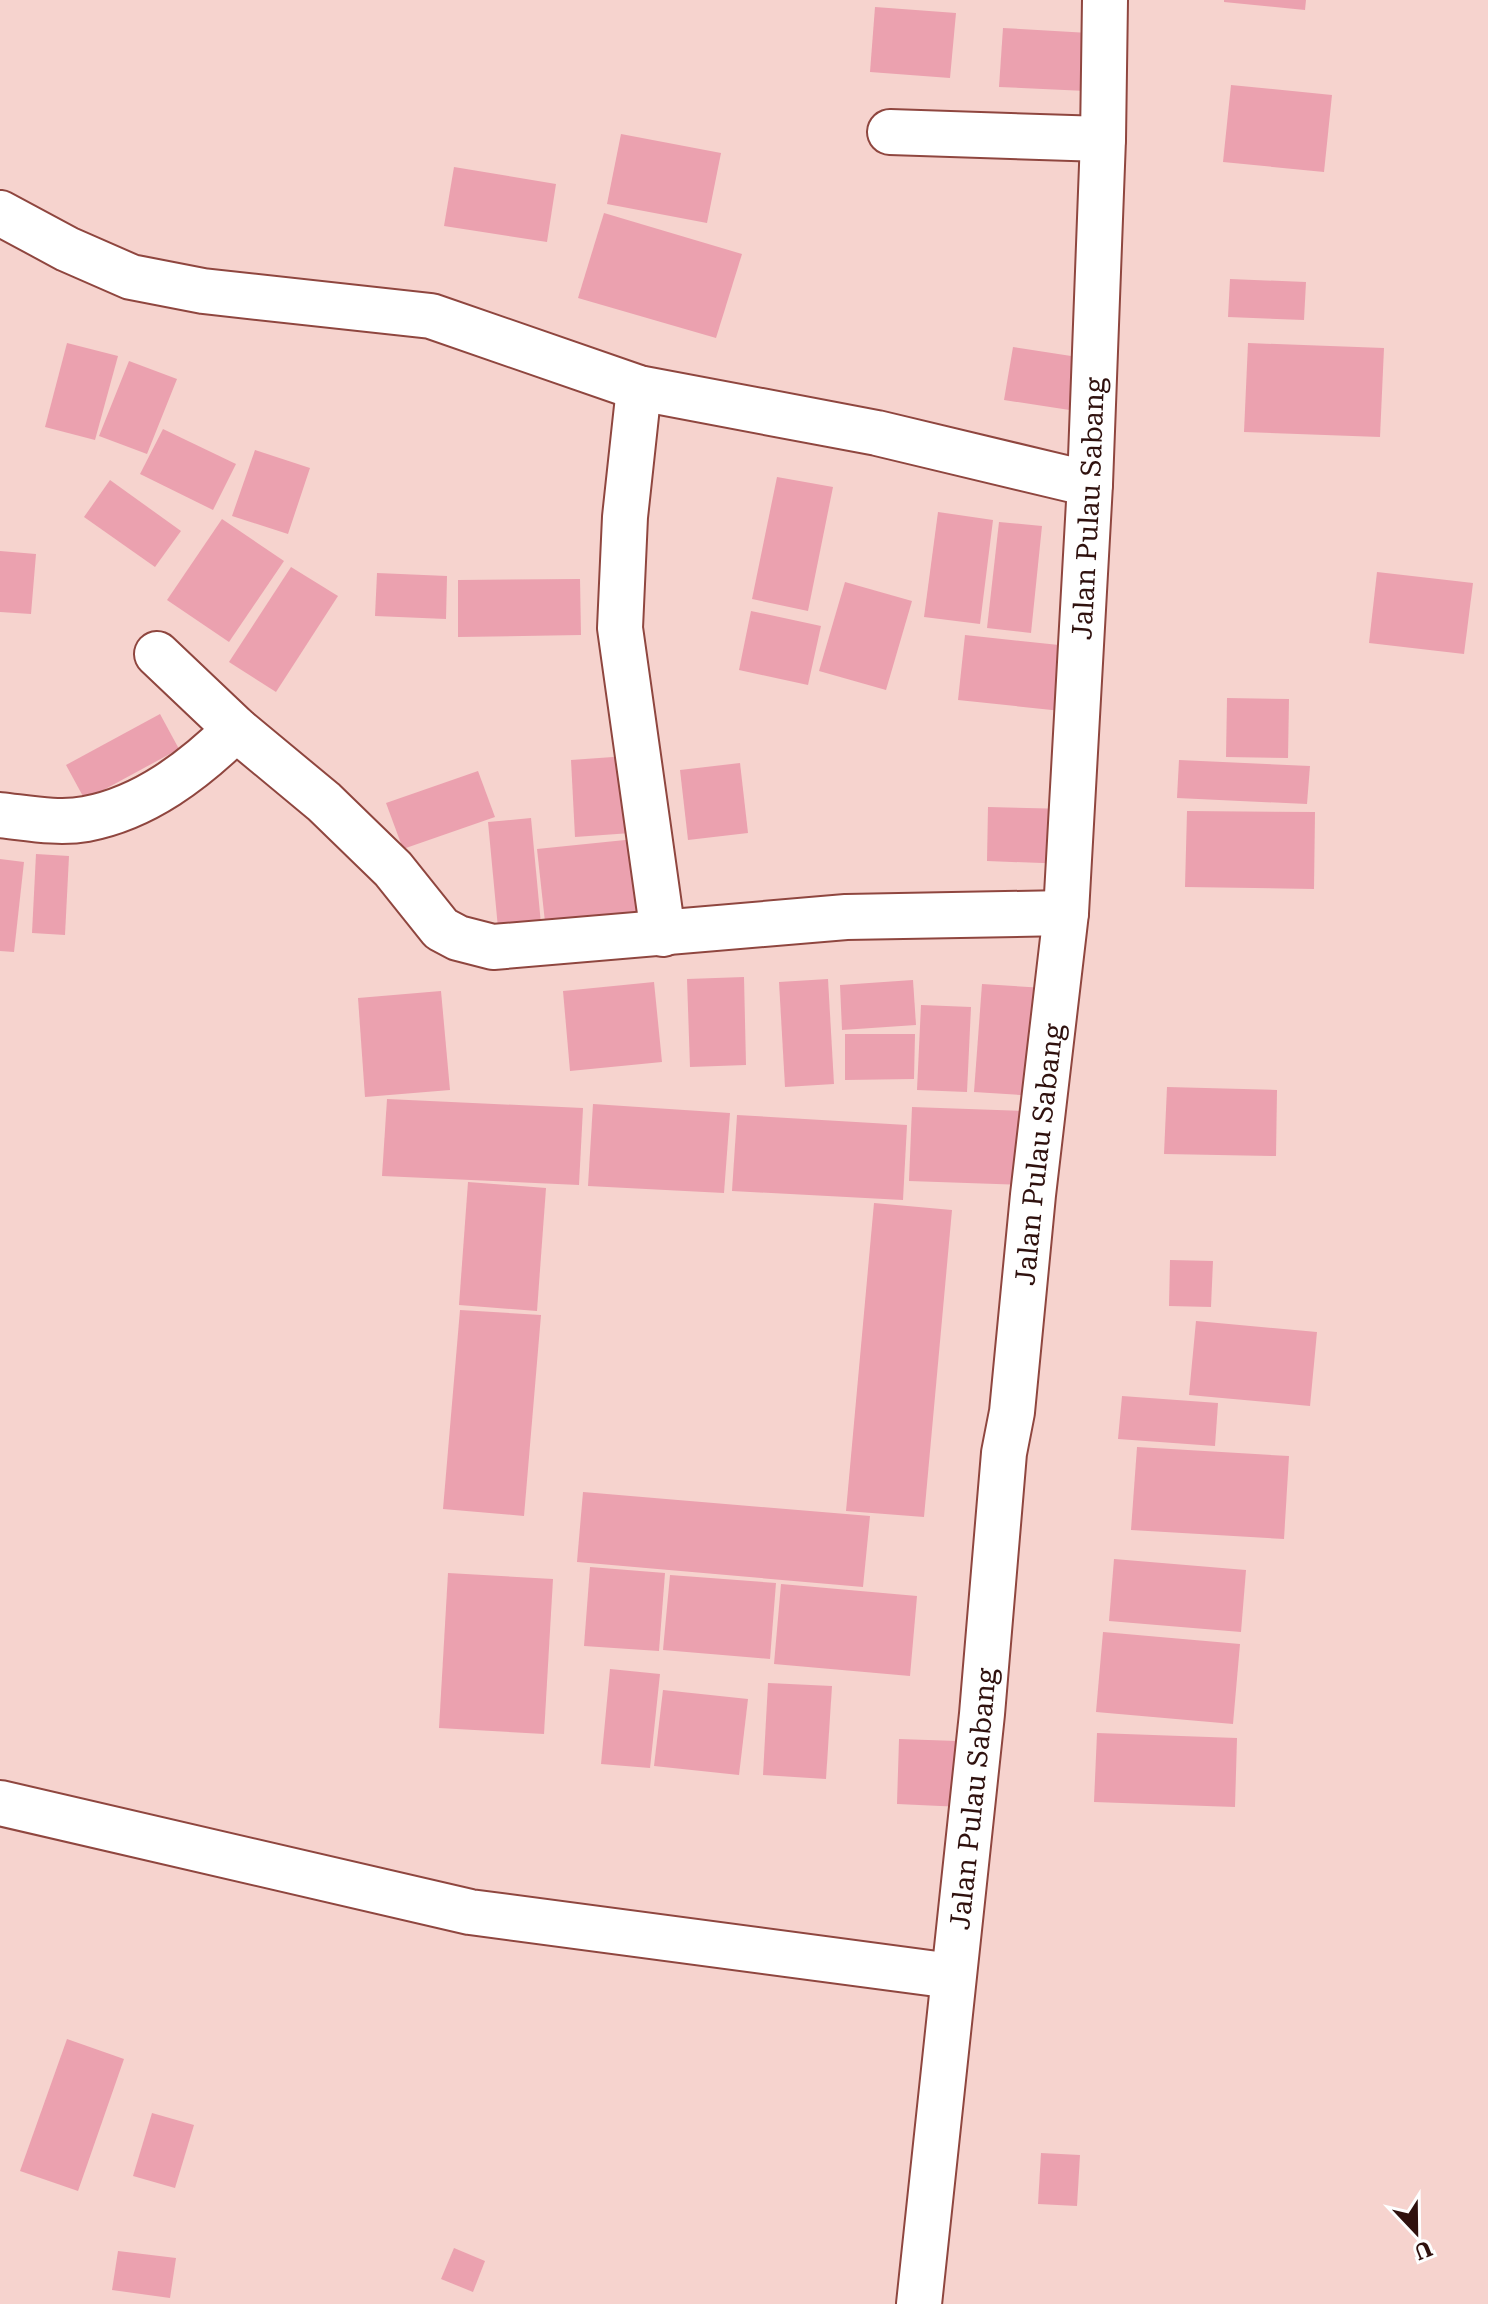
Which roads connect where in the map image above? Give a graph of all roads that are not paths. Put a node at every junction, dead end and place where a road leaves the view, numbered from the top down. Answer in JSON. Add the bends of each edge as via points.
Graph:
{"nodes":[{"id":1,"x":1105,"y":0,"type":"edge"},
{"id":2,"x":890,"y":132,"type":"dead end"},
{"id":3,"x":1103,"y":139,"type":"junction"},
{"id":4,"x":0,"y":213,"type":"edge"},
{"id":5,"x":639,"y":388,"type":"junction"},
{"id":6,"x":1090,"y":484,"type":"junction"},
{"id":7,"x":157,"y":654,"type":"dead end"},
{"id":8,"x":236,"y":729,"type":"junction"},
{"id":9,"x":0,"y":815,"type":"edge"},
{"id":10,"x":1066,"y":913,"type":"junction"},
{"id":11,"x":663,"y":934,"type":"junction"},
{"id":12,"x":0,"y":1803,"type":"edge"},
{"id":13,"x":952,"y":1976,"type":"junction"},
{"id":14,"x":919,"y":2304,"type":"edge"}],
"edges":[{"from":1,"to":3,"type":"street","name":"Jalan Pulau Sabang"},
{"from":2,"to":3,"type":"street"},
{"from":3,"to":6,"type":"street","name":"Jalan Pulau Sabang"},
{"from":4,"to":5,"type":"street","via":[[131,277],[203,291],[431,316]]},
{"from":5,"to":6,"type":"street","via":[[877,433]]},
{"from":5,"to":11,"type":"street","via":[[620,628]]},
{"from":6,"to":10,"type":"street","name":"Jalan Pulau Sabang"},
{"from":7,"to":8,"type":"street"},
{"from":8,"to":9,"type":"street","via":[[181,777],[114,811],[84,819]]},
{"from":8,"to":11,"type":"street","via":[[324,802],[393,869],[441,929],[458,938],[493,947]]},
{"from":10,"to":11,"type":"street","via":[[846,917]]},
{"from":10,"to":13,"type":"street","name":"Jalan Pulau Sabang","via":[[1004,1453]]},
{"from":12,"to":13,"type":"street","via":[[470,1912]]},
{"from":13,"to":14,"type":"street","name":"Jalan Pulau Sabang"}]}
